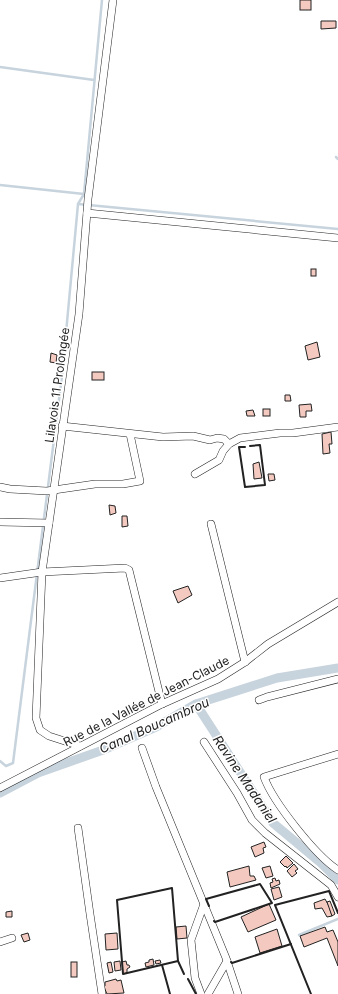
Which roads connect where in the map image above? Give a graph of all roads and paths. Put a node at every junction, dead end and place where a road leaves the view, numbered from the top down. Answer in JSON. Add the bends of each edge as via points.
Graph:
{"nodes":[{"id":1,"x":113,"y":0,"type":"edge"},
{"id":2,"x":87,"y":213,"type":"junction"},
{"id":3,"x":338,"y":238,"type":"edge"},
{"id":4,"x":62,"y":426,"type":"junction"},
{"id":5,"x":338,"y":427,"type":"edge"},
{"id":6,"x":130,"y":434,"type":"junction"},
{"id":7,"x":229,"y":444,"type":"junction"},
{"id":8,"x":196,"y":474,"type":"dead end"},
{"id":9,"x":0,"y":487,"type":"edge"},
{"id":10,"x":54,"y":490,"type":"junction"},
{"id":11,"x":0,"y":522,"type":"edge"},
{"id":12,"x":49,"y":523,"type":"junction"},
{"id":13,"x":211,"y":524,"type":"dead end"},
{"id":14,"x":42,"y":572,"type":"junction"},
{"id":15,"x":0,"y":578,"type":"edge"},
{"id":16,"x":338,"y":602,"type":"edge"},
{"id":17,"x":245,"y":662,"type":"junction"},
{"id":18,"x":338,"y":679,"type":"edge"},
{"id":19,"x":259,"y":700,"type":"dead end"},
{"id":20,"x":162,"y":704,"type":"junction"},
{"id":21,"x":204,"y":742,"type":"dead end"},
{"id":22,"x":80,"y":746,"type":"junction"},
{"id":23,"x":142,"y":748,"type":"dead end"},
{"id":24,"x":338,"y":754,"type":"edge"},
{"id":25,"x":0,"y":788,"type":"edge"},
{"id":26,"x":78,"y":828,"type":"dead end"},
{"id":27,"x":338,"y":870,"type":"edge"},
{"id":28,"x":338,"y":897,"type":"edge"},
{"id":29,"x":204,"y":904,"type":"junction"},
{"id":30,"x":12,"y":938,"type":"dead end"},
{"id":31,"x":0,"y":942,"type":"edge"},
{"id":32,"x":227,"y":961,"type":"junction"},
{"id":33,"x":102,"y":994,"type":"edge"},
{"id":34,"x":201,"y":994,"type":"edge"},
{"id":35,"x":208,"y":994,"type":"edge"},
{"id":36,"x":238,"y":994,"type":"edge"}],
"edges":[{"from":1,"to":2,"type":"street","name":"Lilavois 11 Prolongée"},
{"from":2,"to":3,"type":"street"},
{"from":2,"to":4,"type":"street","name":"Lilavois 11 Prolongée","via":[[79,314]]},
{"from":4,"to":6,"type":"street"},
{"from":4,"to":10,"type":"street","name":"Lilavois 11 Prolongée"},
{"from":5,"to":7,"type":"street","via":[[240,438]]},
{"from":6,"to":7,"type":"street","via":[[193,436],[210,440],[217,438]]},
{"from":6,"to":10,"type":"street","via":[[140,481]]},
{"from":7,"to":8,"type":"street","via":[[219,460]]},
{"from":9,"to":10,"type":"street","via":[[10,490]]},
{"from":10,"to":12,"type":"street","name":"Lilavois 11 Prolongée"},
{"from":11,"to":12,"type":"street"},
{"from":12,"to":14,"type":"street","name":"Lilavois 11 Prolongée"},
{"from":13,"to":17,"type":"street"},
{"from":14,"to":15,"type":"street"},
{"from":14,"to":20,"type":"street","via":[[125,568],[129,570]]},
{"from":14,"to":22,"type":"street","name":"Lilavois 11 Prolongée","via":[[36,718],[40,730],[49,736]]},
{"from":16,"to":17,"type":"street","name":"Rue de la Vallée de Jean-Claude","via":[[268,644]]},
{"from":17,"to":20,"type":"street","name":"Rue de la Vallée de Jean-Claude","via":[[218,679]]},
{"from":18,"to":19,"type":"street"},
{"from":20,"to":22,"type":"street","name":"Rue de la Vallée de Jean-Claude"},
{"from":21,"to":28,"type":"street","via":[[252,820],[264,833],[332,885]]},
{"from":22,"to":25,"type":"street","name":"Rue de la Vallée de Jean-Claude"},
{"from":23,"to":29,"type":"street"},
{"from":24,"to":27,"type":"street","via":[[264,777],[275,799],[306,838],[330,865]]},
{"from":26,"to":33,"type":"street"},
{"from":29,"to":32,"type":"street"},
{"from":29,"to":34,"type":"street","via":[[191,940],[195,978]]},
{"from":30,"to":31,"type":"street"},
{"from":32,"to":35,"type":"street"},
{"from":32,"to":36,"type":"street"}]}
